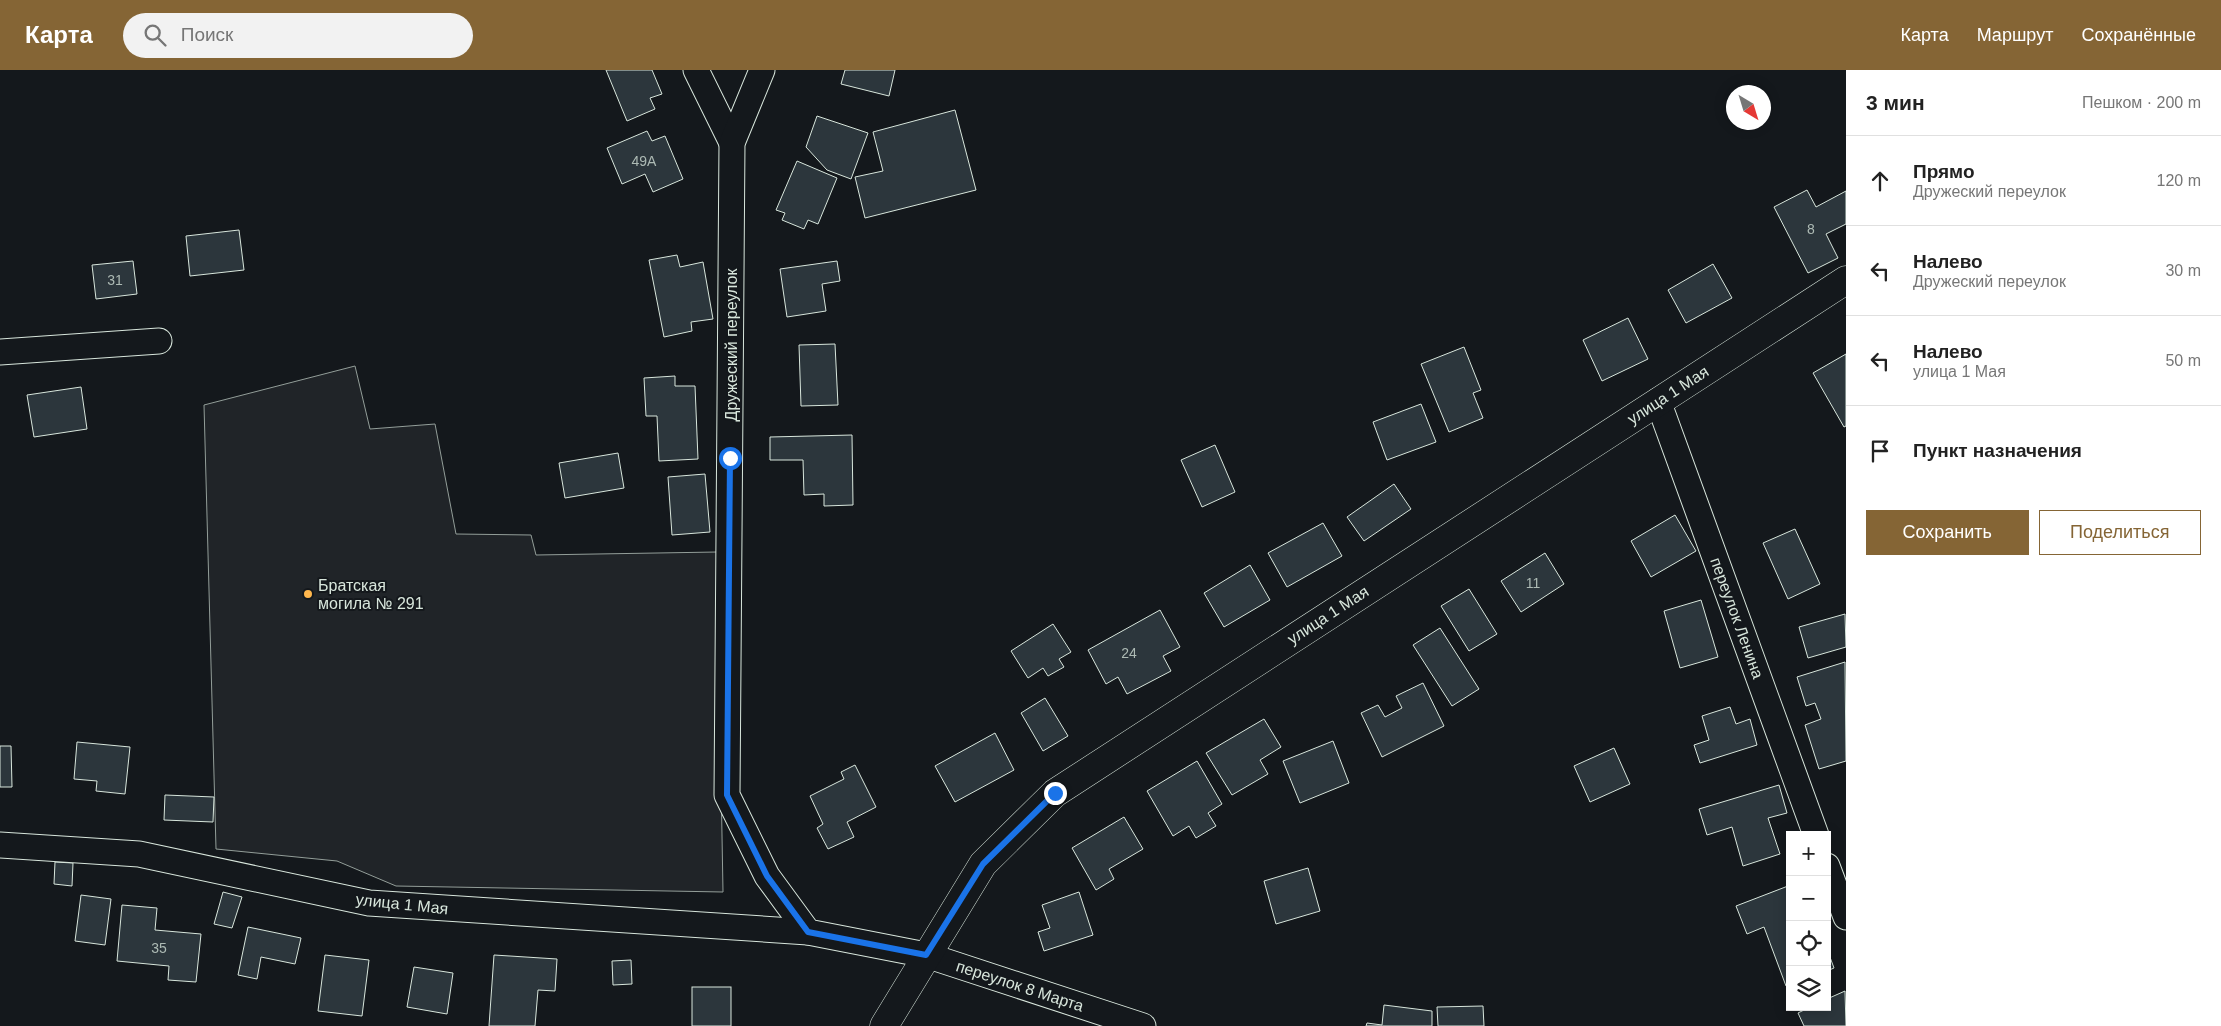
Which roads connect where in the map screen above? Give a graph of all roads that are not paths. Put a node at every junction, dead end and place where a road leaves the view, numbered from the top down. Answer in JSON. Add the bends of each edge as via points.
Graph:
{"nodes":[{"id":1,"x":696,"y":70,"type":"edge"},
{"id":2,"x":762,"y":70,"type":"edge"},
{"id":3,"x":732,"y":143,"type":"junction"},
{"id":4,"x":1846,"y":280,"type":"edge"},
{"id":5,"x":159,"y":341,"type":"dead end"},
{"id":6,"x":0,"y":352,"type":"edge"},
{"id":7,"x":1658,"y":401,"type":"junction"},
{"id":8,"x":1815,"y":831,"type":"edge"},
{"id":9,"x":0,"y":845,"type":"edge"},
{"id":10,"x":1831,"y":876,"type":"edge"},
{"id":11,"x":1846,"y":917,"type":"edge"},
{"id":12,"x":808,"y":932,"type":"junction"},
{"id":13,"x":926,"y":955,"type":"junction"},
{"id":14,"x":884,"y":1026,"type":"edge"},
{"id":15,"x":1143,"y":1026,"type":"edge"}],
"edges":[{"from":1,"to":3,"type":"street"},
{"from":2,"to":3,"type":"street","name":"Дружеский переулок"},
{"from":3,"to":12,"type":"street","name":"Дружеский переулок","via":[[727,795],[767,876]]},
{"from":4,"to":7,"type":"street","name":"улица 1 Мая"},
{"from":5,"to":6,"type":"street"},
{"from":7,"to":8,"type":"street","name":"переулок Ленина"},
{"from":7,"to":13,"type":"street","name":"улица 1 Мая","via":[[1055,793],[983,864]]},
{"from":9,"to":12,"type":"street","name":"улица 1 Мая","via":[[139,854],[369,904]]},
{"from":10,"to":11,"type":"street"},
{"from":12,"to":13,"type":"street"},
{"from":13,"to":14,"type":"street","name":"улица 1 Мая"},
{"from":13,"to":15,"type":"street","name":"переулок 8 Марта"}]}
